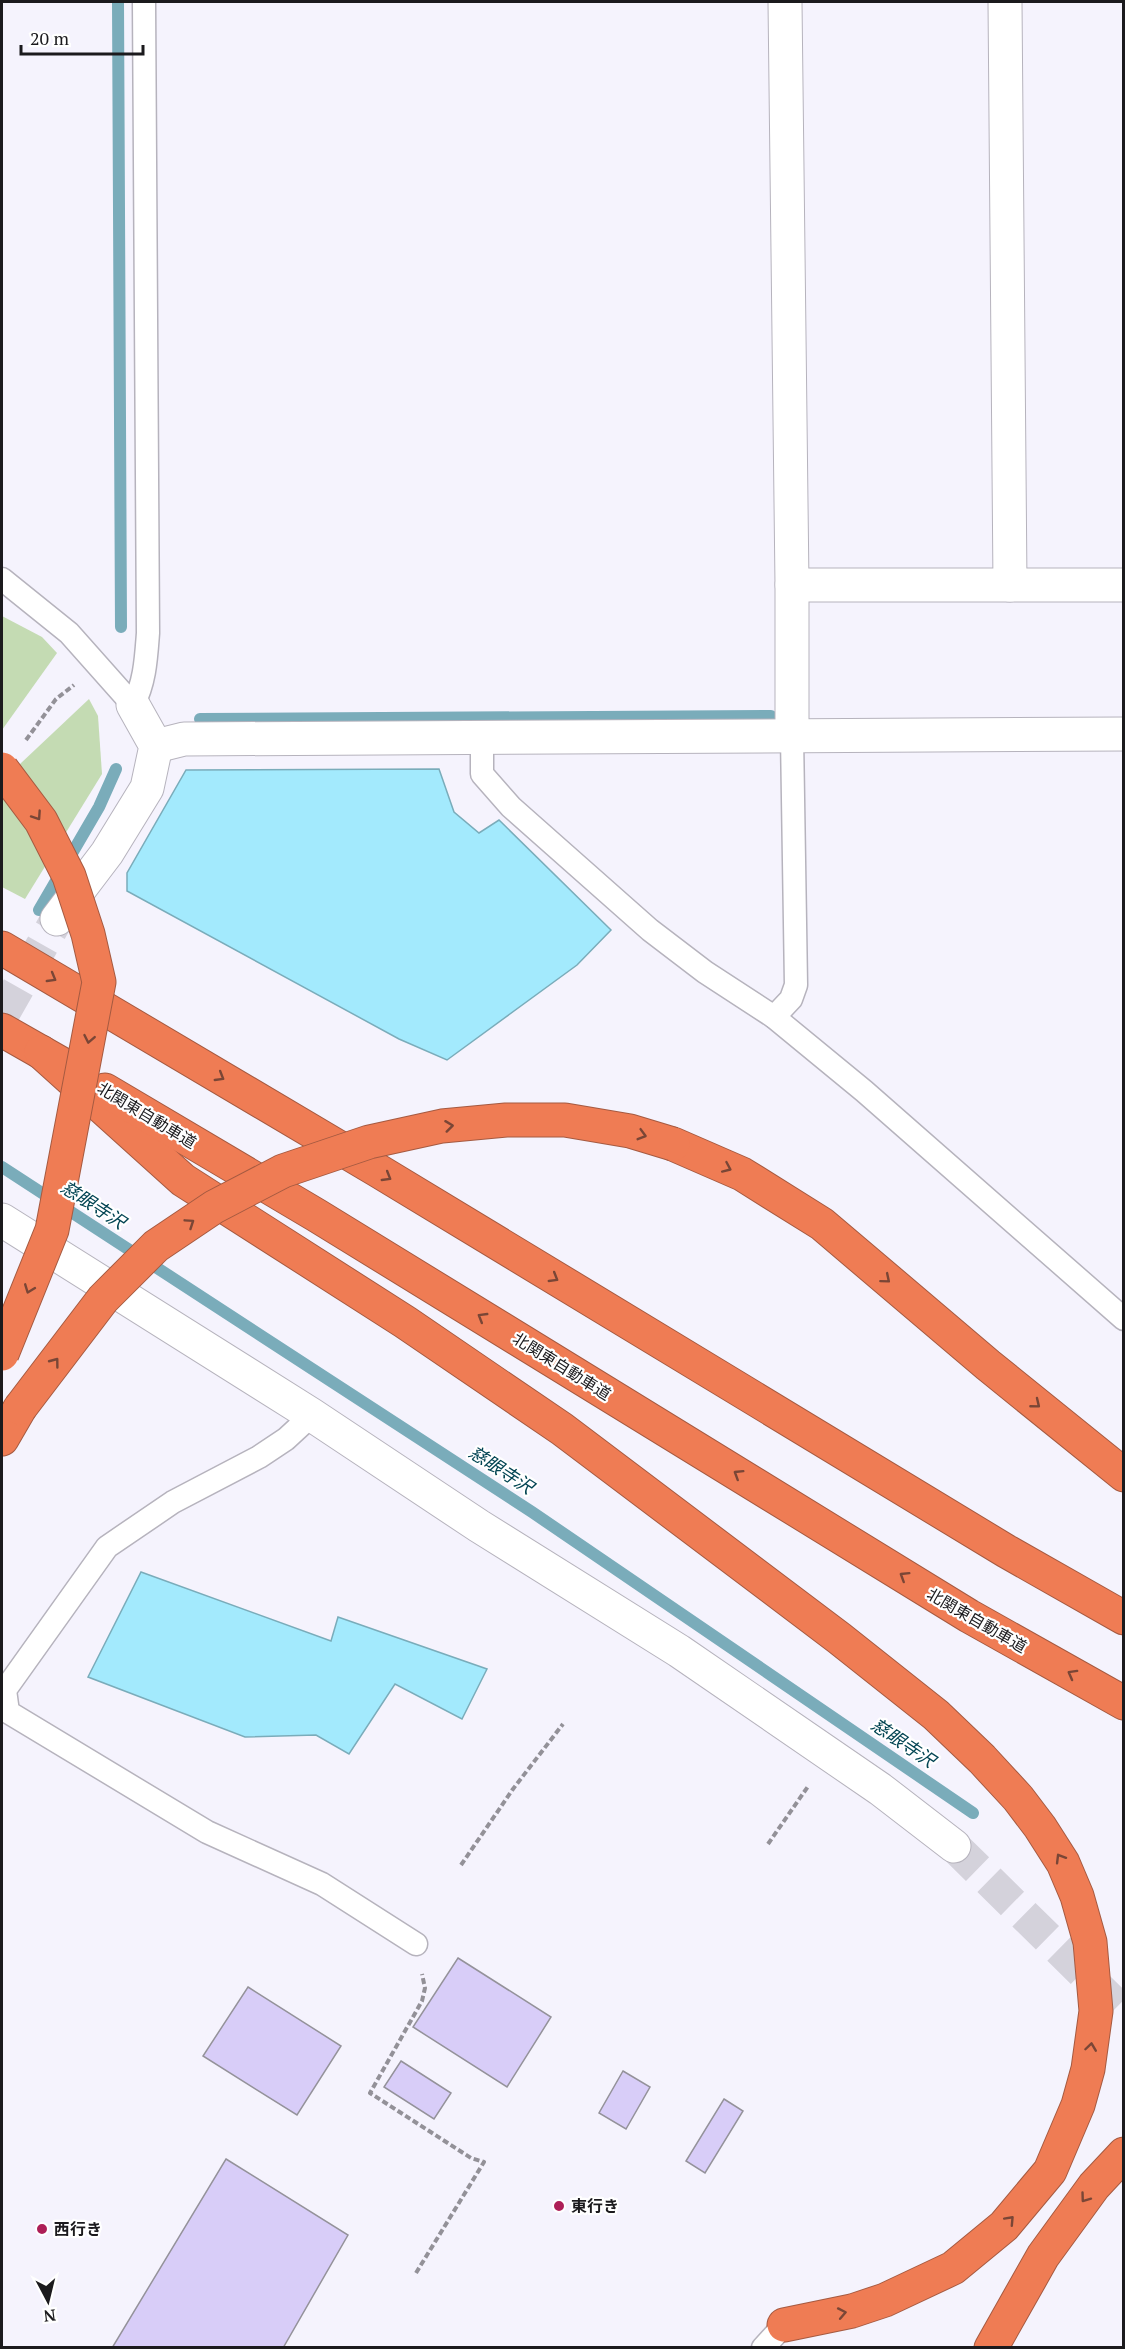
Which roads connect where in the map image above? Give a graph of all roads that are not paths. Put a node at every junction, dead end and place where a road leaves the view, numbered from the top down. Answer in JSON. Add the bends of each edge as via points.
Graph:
{"nodes":[{"id":1,"x":144,"y":2,"type":"edge"},
{"id":2,"x":785,"y":2,"type":"edge"},
{"id":3,"x":1005,"y":2,"type":"edge"},
{"id":4,"x":2,"y":579,"type":"edge"},
{"id":5,"x":792,"y":585,"type":"junction"},
{"id":6,"x":1010,"y":585,"type":"junction"},
{"id":7,"x":1124,"y":585,"type":"edge"},
{"id":8,"x":133,"y":705,"type":"junction"},
{"id":9,"x":1124,"y":734,"type":"edge"},
{"id":10,"x":792,"y":736,"type":"junction"},
{"id":11,"x":482,"y":739,"type":"junction"},
{"id":12,"x":156,"y":746,"type":"junction"},
{"id":13,"x":12,"y":757,"type":"edge"},
{"id":14,"x":57,"y":919,"type":"tunnel mouth"},
{"id":15,"x":2,"y":948,"type":"edge"},
{"id":16,"x":774,"y":1017,"type":"junction"},
{"id":17,"x":2,"y":1030,"type":"edge"},
{"id":18,"x":40,"y":1052,"type":"junction"},
{"id":19,"x":2,"y":1220,"type":"edge"},
{"id":20,"x":1124,"y":1319,"type":"edge"},
{"id":21,"x":2,"y":1354,"type":"edge"},
{"id":22,"x":312,"y":1415,"type":"junction"},
{"id":23,"x":2,"y":1438,"type":"edge"},
{"id":24,"x":1124,"y":1476,"type":"edge"},
{"id":25,"x":1124,"y":1618,"type":"edge"},
{"id":26,"x":1124,"y":1703,"type":"edge"},
{"id":27,"x":954,"y":1846,"type":"tunnel mouth"},
{"id":28,"x":416,"y":1944,"type":"road end"},
{"id":29,"x":1124,"y":2154,"type":"edge"},
{"id":30,"x":774,"y":2336,"type":"edge"},
{"id":31,"x":991,"y":2348,"type":"edge"}],
"edges":[{"from":1,"to":8,"type":"lane","via":[[148,633],[146,669]]},
{"from":2,"to":5,"type":"street"},
{"from":3,"to":6,"type":"street"},
{"from":4,"to":8,"type":"lane","via":[[69,633]]},
{"from":5,"to":6,"type":"street"},
{"from":5,"to":10,"type":"street"},
{"from":6,"to":7,"type":"street"},
{"from":8,"to":12,"type":"street"},
{"from":9,"to":10,"type":"street"},
{"from":10,"to":11,"type":"street"},
{"from":10,"to":16,"type":"lane","via":[[796,985],[791,999]]},
{"from":11,"to":12,"type":"street","via":[[184,739]]},
{"from":11,"to":16,"type":"lane","via":[[482,774],[511,807],[650,930]]},
{"from":12,"to":14,"type":"street","via":[[147,788],[107,854]]},
{"from":13,"to":21,"type":"highway","one_way":true,"bridge":true,"via":[[69,876],[99,982],[51,1230]]},
{"from":15,"to":25,"type":"highway","one_way":true},
{"from":16,"to":20,"type":"lane"},
{"from":17,"to":18,"type":"highway","name":"北関東自動車道"},
{"from":26,"to":18,"type":"highway","name":"北関東自動車道","one_way":true,"via":[[969,1616],[335,1227]]},
{"from":30,"to":18,"type":"highway","one_way":true,"via":[[885,2300],[953,2268],[1004,2226],[1050,2171],[1078,2105],[1088,2069],[1096,2011],[1090,1942],[1064,1863],[1018,1798],[936,1715],[562,1429],[405,1322],[183,1180]]},
{"from":19,"to":22,"type":"street"},
{"from":22,"to":27,"type":"street","via":[[479,1526],[679,1651],[880,1789]]},
{"from":22,"to":28,"type":"lane","via":[[259,1457],[173,1502],[107,1547],[5,1690],[8,1712],[207,1832],[322,1884]]},
{"from":23,"to":24,"type":"highway","one_way":true,"bridge":true,"via":[[20,1408],[103,1299],[156,1246],[214,1207],[283,1171],[369,1142],[442,1126],[506,1119],[565,1120],[630,1131],[673,1144],[741,1174],[822,1224]]},
{"from":29,"to":31,"type":"highway","one_way":true,"via":[[1094,2186],[1043,2256]]}]}
